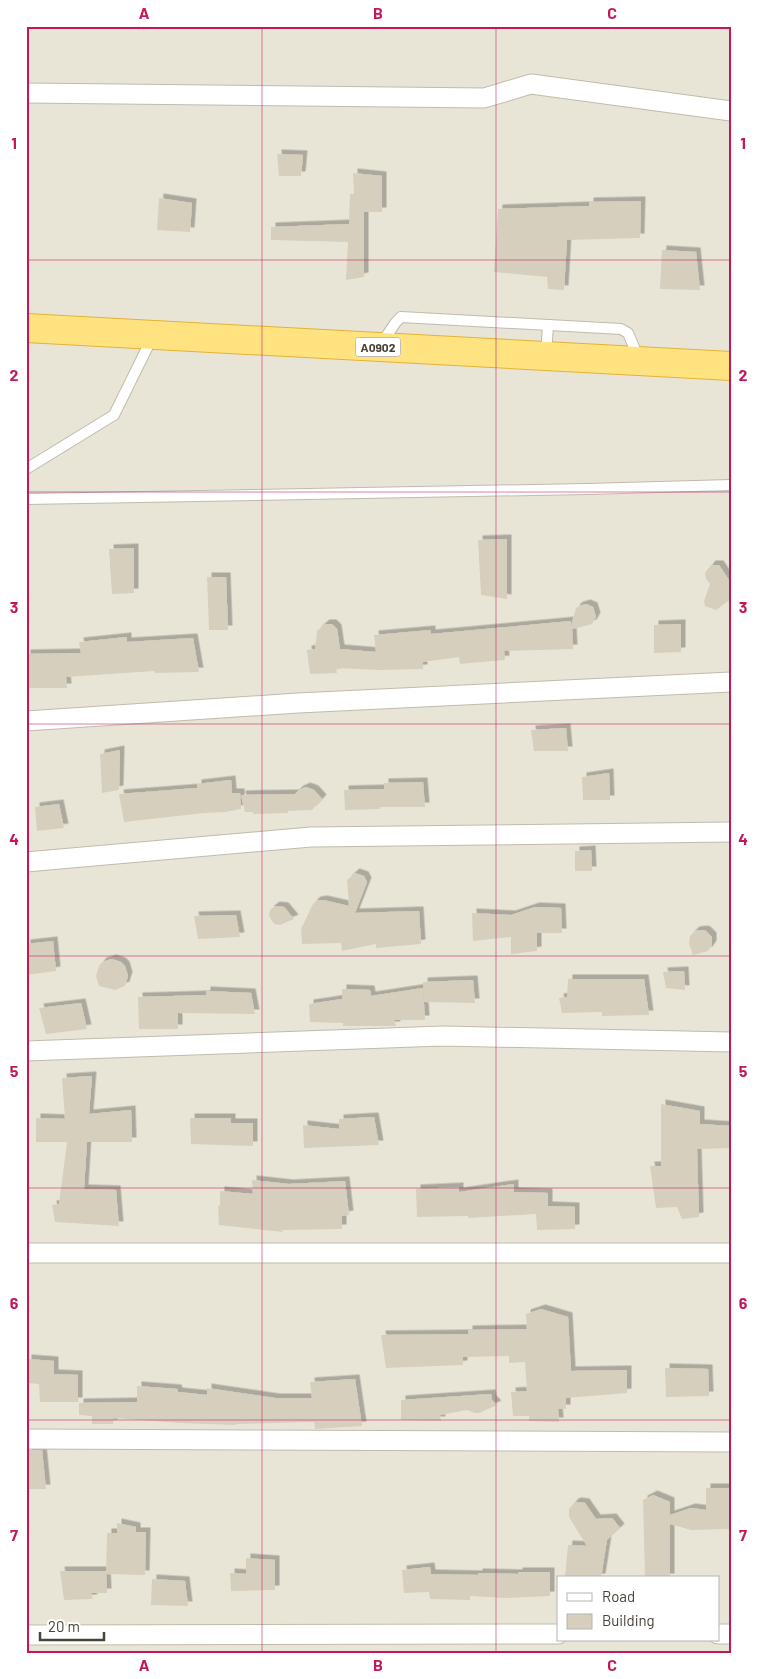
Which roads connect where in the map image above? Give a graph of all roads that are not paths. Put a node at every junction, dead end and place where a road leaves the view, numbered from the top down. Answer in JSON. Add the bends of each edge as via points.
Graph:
{"nodes":[{"id":1,"x":26,"y":93,"type":"edge"},
{"id":2,"x":731,"y":111,"type":"edge"},
{"id":3,"x":548,"y":325,"type":"junction"},
{"id":4,"x":26,"y":328,"type":"edge"},
{"id":5,"x":154,"y":336,"type":"junction"},
{"id":6,"x":379,"y":347,"type":"junction"},
{"id":7,"x":546,"y":356,"type":"junction"},
{"id":8,"x":639,"y":361,"type":"junction"},
{"id":9,"x":731,"y":366,"type":"edge"},
{"id":10,"x":26,"y":469,"type":"edge"},
{"id":11,"x":731,"y":485,"type":"edge"},
{"id":12,"x":26,"y":499,"type":"edge"},
{"id":13,"x":731,"y":682,"type":"edge"},
{"id":14,"x":26,"y":721,"type":"edge"},
{"id":15,"x":731,"y":832,"type":"edge"},
{"id":16,"x":26,"y":862,"type":"edge"},
{"id":17,"x":731,"y":1042,"type":"edge"},
{"id":18,"x":26,"y":1052,"type":"edge"},
{"id":19,"x":26,"y":1253,"type":"edge"},
{"id":20,"x":731,"y":1253,"type":"edge"},
{"id":21,"x":26,"y":1439,"type":"edge"},
{"id":22,"x":731,"y":1442,"type":"edge"},
{"id":23,"x":557,"y":1634,"type":"edge"},
{"id":24,"x":26,"y":1635,"type":"edge"}],
"edges":[{"from":1,"to":2,"type":"street","via":[[484,98],[531,84]]},
{"from":3,"to":6,"type":"lane","via":[[401,317]]},
{"from":3,"to":7,"type":"lane"},
{"from":3,"to":8,"type":"lane","via":[[621,330],[628,333]]},
{"from":4,"to":5,"type":"highway","number":"A0902"},
{"from":5,"to":6,"type":"highway","number":"A0902"},
{"from":5,"to":10,"type":"lane","via":[[114,415]]},
{"from":6,"to":7,"type":"highway","number":"A0902"},
{"from":7,"to":8,"type":"highway","number":"A0902"},
{"from":8,"to":9,"type":"highway","number":"A0902"},
{"from":11,"to":12,"type":"lane"},
{"from":13,"to":14,"type":"street","via":[[298,703]]},
{"from":15,"to":16,"type":"street","via":[[311,837]]},
{"from":17,"to":18,"type":"street","via":[[443,1036]]},
{"from":19,"to":20,"type":"street"},
{"from":21,"to":22,"type":"street"},
{"from":23,"to":24,"type":"street"}]}
